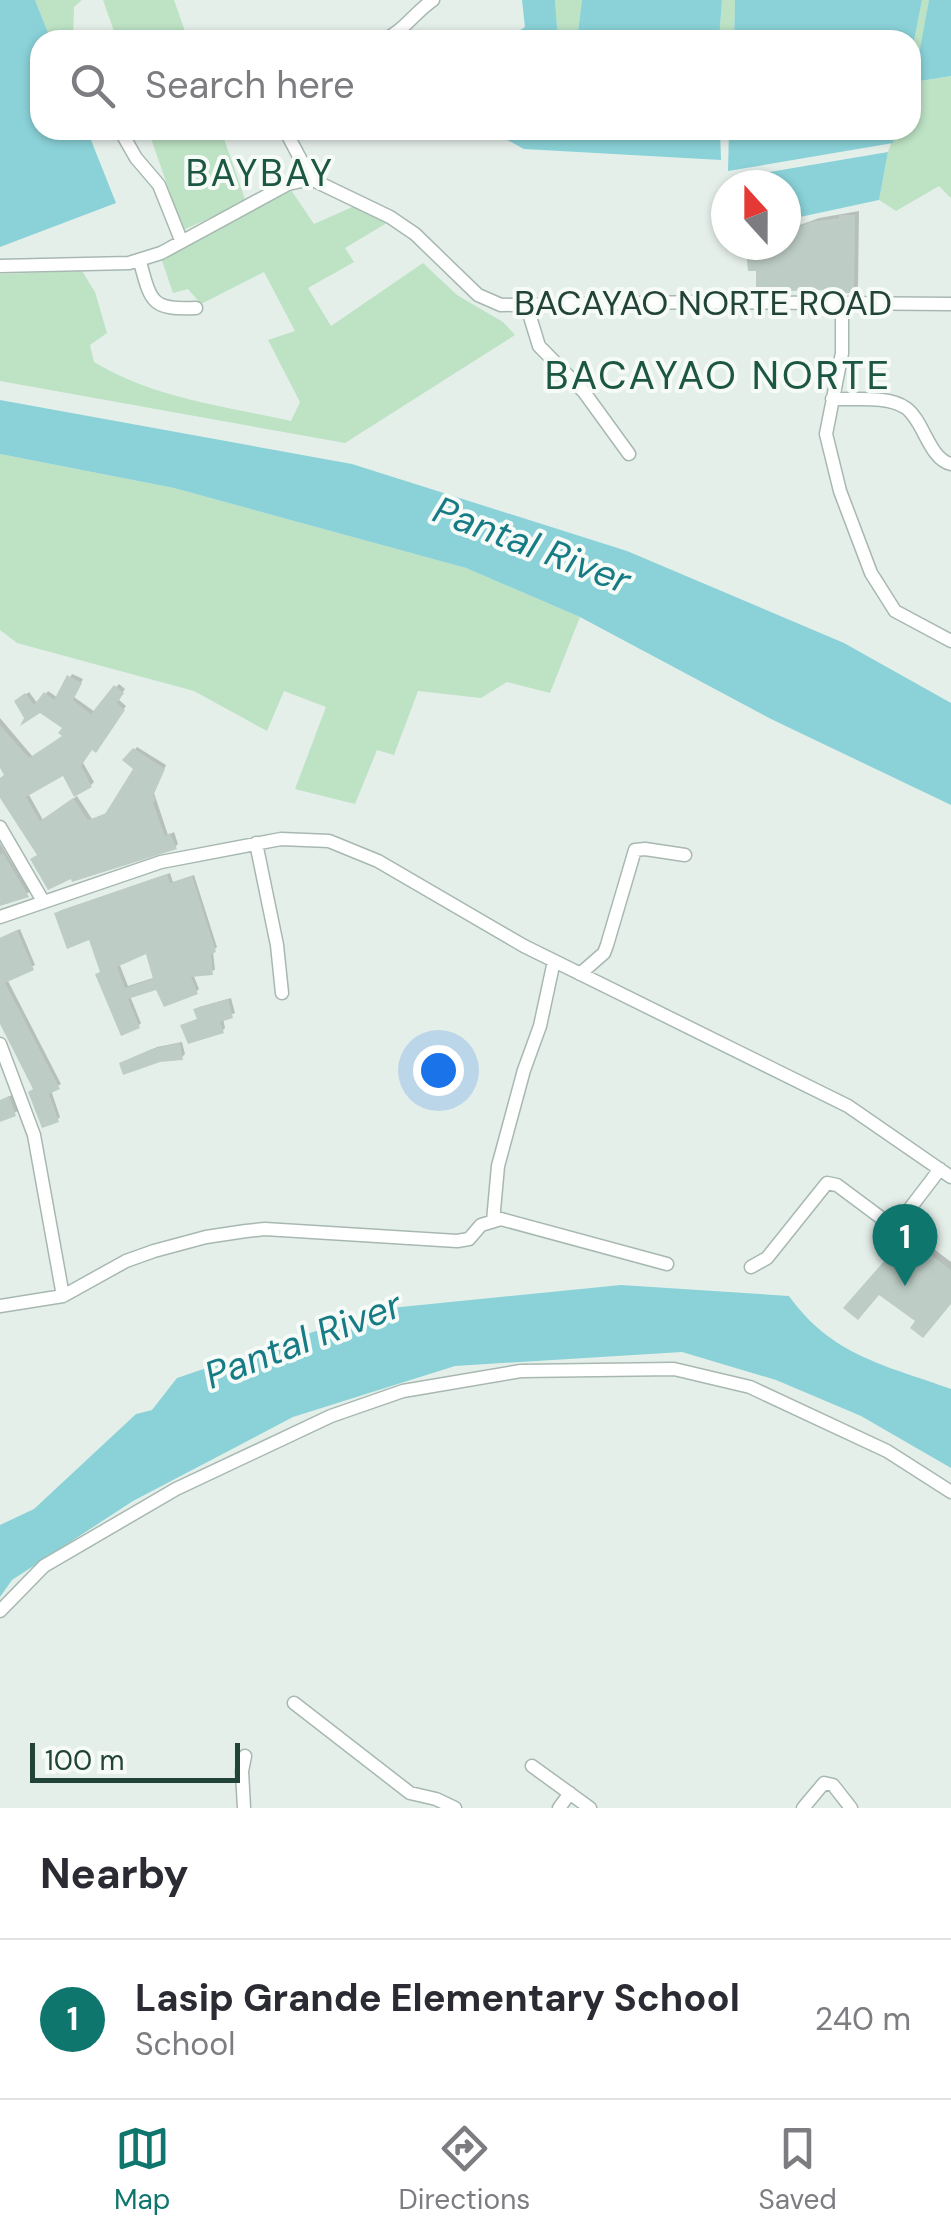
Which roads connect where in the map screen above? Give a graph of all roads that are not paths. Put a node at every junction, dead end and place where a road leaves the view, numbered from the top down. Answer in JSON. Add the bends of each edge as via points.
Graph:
{"nodes":[{"id":1,"x":432,"y":0,"type":"edge"},
{"id":2,"x":400,"y":30,"type":"edge"},
{"id":3,"x":126,"y":140,"type":"edge"},
{"id":4,"x":290,"y":140,"type":"edge"},
{"id":5,"x":311,"y":179,"type":"junction"},
{"id":6,"x":181,"y":240,"type":"junction"},
{"id":7,"x":140,"y":262,"type":"junction"},
{"id":8,"x":0,"y":266,"type":"edge"},
{"id":9,"x":842,"y":303,"type":"junction"},
{"id":10,"x":951,"y":304,"type":"edge"},
{"id":11,"x":527,"y":307,"type":"junction"},
{"id":12,"x":196,"y":308,"type":"dead end"},
{"id":13,"x":832,"y":399,"type":"junction"},
{"id":14,"x":628,"y":454,"type":"dead end"},
{"id":15,"x":951,"y":464,"type":"edge"},
{"id":16,"x":951,"y":641,"type":"edge"},
{"id":17,"x":0,"y":827,"type":"edge"},
{"id":18,"x":256,"y":843,"type":"junction"},
{"id":19,"x":685,"y":855,"type":"dead end"},
{"id":20,"x":43,"y":902,"type":"junction"},
{"id":21,"x":0,"y":917,"type":"edge"},
{"id":22,"x":554,"y":961,"type":"junction"},
{"id":23,"x":580,"y":974,"type":"junction"},
{"id":24,"x":282,"y":993,"type":"dead end"},
{"id":25,"x":0,"y":1044,"type":"edge"},
{"id":26,"x":946,"y":1173,"type":"edge"},
{"id":27,"x":493,"y":1222,"type":"junction"},
{"id":28,"x":667,"y":1264,"type":"dead end"},
{"id":29,"x":752,"y":1267,"type":"dead end"},
{"id":30,"x":64,"y":1296,"type":"junction"},
{"id":31,"x":0,"y":1306,"type":"edge"},
{"id":32,"x":951,"y":1492,"type":"edge"},
{"id":33,"x":0,"y":1611,"type":"edge"},
{"id":34,"x":294,"y":1703,"type":"dead end"},
{"id":35,"x":245,"y":1756,"type":"dead end"},
{"id":36,"x":532,"y":1766,"type":"dead end"},
{"id":37,"x":570,"y":1793,"type":"junction"},
{"id":38,"x":244,"y":1808,"type":"edge"},
{"id":39,"x":454,"y":1808,"type":"edge"},
{"id":40,"x":559,"y":1808,"type":"edge"},
{"id":41,"x":590,"y":1808,"type":"edge"},
{"id":42,"x":803,"y":1808,"type":"edge"},
{"id":43,"x":851,"y":1808,"type":"edge"}],
"edges":[{"from":1,"to":2,"type":"street"},
{"from":3,"to":6,"type":"street","via":[[159,185]]},
{"from":4,"to":5,"type":"street"},
{"from":5,"to":6,"type":"street","via":[[288,184]]},
{"from":5,"to":11,"type":"street","name":"BACAYAO NORTE ROAD","via":[[390,216],[478,295]]},
{"from":6,"to":7,"type":"street"},
{"from":7,"to":8,"type":"street"},
{"from":7,"to":12,"type":"street","via":[[158,305]]},
{"from":9,"to":10,"type":"street","name":"BACAYAO NORTE ROAD"},
{"from":9,"to":11,"type":"street","name":"BACAYAO NORTE ROAD"},
{"from":9,"to":13,"type":"street","via":[[842,353]]},
{"from":11,"to":14,"type":"street","via":[[539,346],[584,392]]},
{"from":13,"to":15,"type":"street","via":[[906,408],[940,459]]},
{"from":13,"to":16,"type":"street","via":[[826,434],[831,464],[871,573],[895,611]]},
{"from":17,"to":20,"type":"street"},
{"from":18,"to":20,"type":"street","via":[[162,862]]},
{"from":18,"to":22,"type":"street","via":[[294,838],[342,845]]},
{"from":18,"to":24,"type":"street"},
{"from":19,"to":23,"type":"street","via":[[635,850],[608,945]]},
{"from":20,"to":21,"type":"street"},
{"from":22,"to":23,"type":"street"},
{"from":22,"to":27,"type":"street","via":[[498,1166]]},
{"from":23,"to":26,"type":"street","via":[[848,1106]]},
{"from":25,"to":30,"type":"street","via":[[34,1135]]},
{"from":26,"to":29,"type":"street","via":[[892,1226],[828,1183],[767,1258]]},
{"from":27,"to":28,"type":"street","via":[[502,1219]]},
{"from":27,"to":30,"type":"street","via":[[457,1241],[265,1230],[206,1237],[126,1262]]},
{"from":30,"to":31,"type":"street"},
{"from":32,"to":33,"type":"street","via":[[887,1451],[750,1387],[674,1369],[520,1371],[402,1391],[330,1416],[176,1489],[44,1566]]},
{"from":34,"to":39,"type":"street","via":[[410,1793]]},
{"from":35,"to":38,"type":"street"},
{"from":36,"to":37,"type":"street"},
{"from":37,"to":40,"type":"street"},
{"from":37,"to":41,"type":"street"},
{"from":42,"to":43,"type":"street","via":[[824,1784],[833,1785]]}]}
